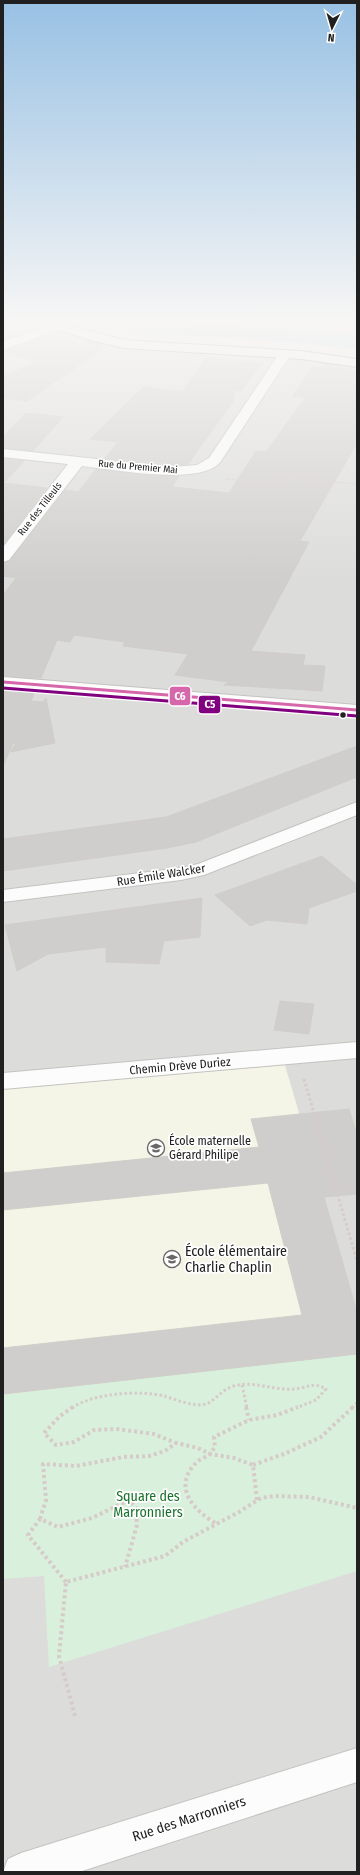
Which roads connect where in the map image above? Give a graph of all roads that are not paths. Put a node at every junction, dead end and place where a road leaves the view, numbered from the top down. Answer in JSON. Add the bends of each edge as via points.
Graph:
{"nodes":[{"id":1,"x":249,"y":408,"type":"edge"},
{"id":2,"x":3,"y":453,"type":"edge"},
{"id":3,"x":78,"y":461,"type":"junction"},
{"id":4,"x":3,"y":557,"type":"edge"},
{"id":5,"x":3,"y":682,"type":"edge"},
{"id":6,"x":357,"y":710,"type":"edge"},
{"id":7,"x":357,"y":808,"type":"edge"},
{"id":8,"x":3,"y":896,"type":"edge"},
{"id":9,"x":357,"y":1050,"type":"edge"},
{"id":10,"x":3,"y":1081,"type":"edge"},
{"id":11,"x":357,"y":1765,"type":"edge"},
{"id":12,"x":22,"y":1872,"type":"edge"}],
"edges":[{"from":1,"to":3,"type":"street","name":"Rue du Premier Mai","via":[[214,461],[200,469],[172,471]]},
{"from":2,"to":3,"type":"street","name":"Rue du Premier Mai"},
{"from":3,"to":4,"type":"street","name":"Rue des Tilleuls"},
{"from":5,"to":6,"type":"street"},
{"from":7,"to":8,"type":"street","name":"Rue Émile Walcker","via":[[204,869]]},
{"from":9,"to":10,"type":"street","name":"Chemin Drève Duriez"},
{"from":11,"to":12,"type":"street","name":"Rue des Marronniers"}]}
